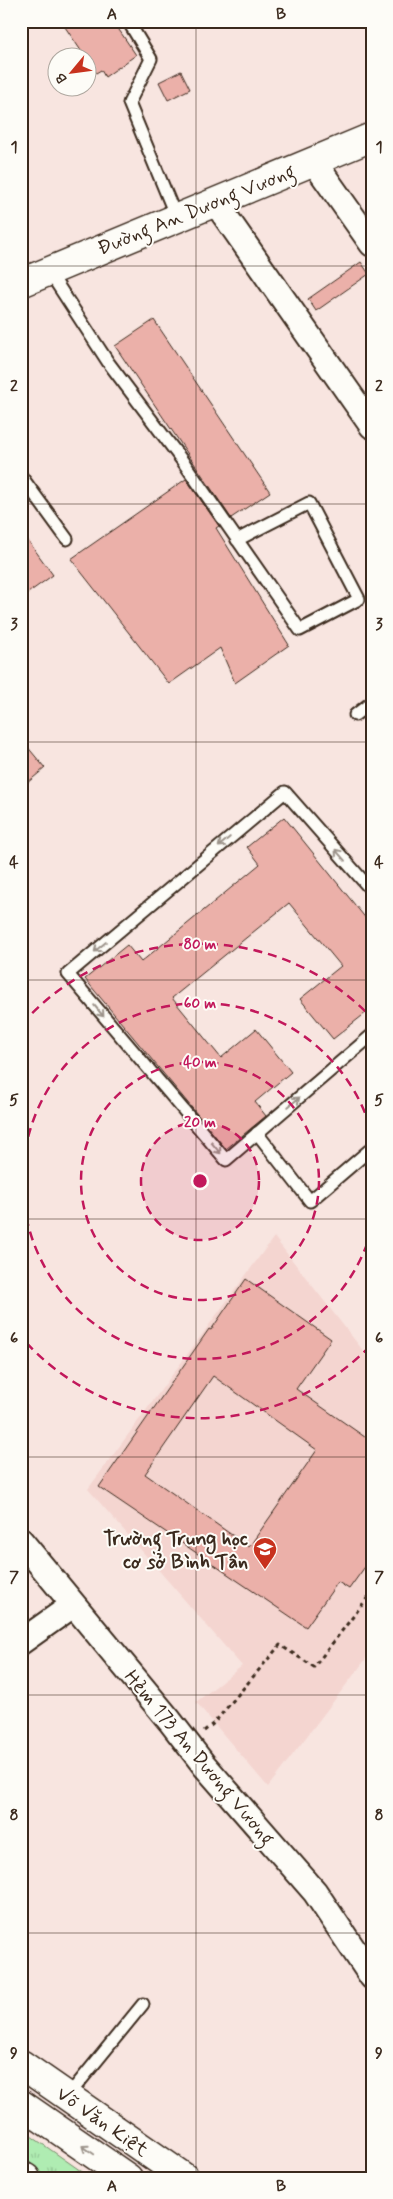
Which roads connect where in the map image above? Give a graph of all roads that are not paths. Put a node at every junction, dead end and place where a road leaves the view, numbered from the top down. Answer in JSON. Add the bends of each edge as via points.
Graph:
{"nodes":[{"id":1,"x":128,"y":21,"type":"edge"},
{"id":2,"x":372,"y":137,"type":"edge"},
{"id":3,"x":314,"y":162,"type":"junction"},
{"id":4,"x":216,"y":203,"type":"junction"},
{"id":5,"x":176,"y":217,"type":"junction"},
{"id":6,"x":372,"y":244,"type":"edge"},
{"id":7,"x":29,"y":276,"type":"edge"},
{"id":8,"x":372,"y":426,"type":"edge"},
{"id":9,"x":21,"y":476,"type":"edge"},
{"id":10,"x":67,"y":539,"type":"dead end"},
{"id":11,"x":237,"y":540,"type":"junction"},
{"id":12,"x":372,"y":702,"type":"edge"},
{"id":13,"x":355,"y":715,"type":"dead end"},
{"id":14,"x":372,"y":891,"type":"edge"},
{"id":15,"x":372,"y":1036,"type":"edge"},
{"id":16,"x":256,"y":1133,"type":"junction"},
{"id":17,"x":372,"y":1148,"type":"edge"},
{"id":18,"x":21,"y":1542,"type":"edge"},
{"id":19,"x":73,"y":1605,"type":"junction"},
{"id":20,"x":21,"y":1642,"type":"edge"},
{"id":21,"x":372,"y":1977,"type":"edge"},
{"id":22,"x":143,"y":2004,"type":"dead end"},
{"id":23,"x":21,"y":2064,"type":"edge"},
{"id":24,"x":68,"y":2096,"type":"junction"},
{"id":25,"x":21,"y":2104,"type":"edge"},
{"id":26,"x":21,"y":2175,"type":"edge"},
{"id":27,"x":26,"y":2178,"type":"edge"},
{"id":28,"x":128,"y":2178,"type":"edge"},
{"id":29,"x":185,"y":2178,"type":"edge"}],
"edges":[{"from":1,"to":5,"type":"lane","via":[[152,59],[130,103]]},
{"from":2,"to":3,"type":"main road","name":"Đường An Dương Vương"},
{"from":3,"to":4,"type":"main road","name":"Đường An Dương Vương","via":[[286,171]]},
{"from":3,"to":6,"type":"street"},
{"from":4,"to":5,"type":"main road","name":"Đường An Dương Vương"},
{"from":4,"to":8,"type":"street"},
{"from":5,"to":7,"type":"main road","name":"Đường An Dương Vương"},
{"from":7,"to":11,"type":"lane","via":[[108,362]]},
{"from":9,"to":10,"type":"lane"},
{"from":11,"to":11,"type":"lane","via":[[309,503],[359,599],[300,630]]},
{"from":12,"to":13,"type":"lane"},
{"from":14,"to":16,"type":"lane","one_way":true,"via":[[285,792],[68,974],[226,1160]]},
{"from":16,"to":15,"type":"lane","one_way":true},
{"from":16,"to":17,"type":"lane","via":[[310,1201]]},
{"from":18,"to":19,"type":"street","name":"Hẻm 173 An Dương Vương"},
{"from":19,"to":20,"type":"street"},
{"from":19,"to":21,"type":"street","name":"Hẻm 173 An Dương Vương","via":[[315,1892]]},
{"from":22,"to":24,"type":"lane"},
{"from":23,"to":24,"type":"main road","name":"Võ Văn Kiệt"},
{"from":24,"to":29,"type":"main road","name":"Võ Văn Kiệt"},
{"from":28,"to":25,"type":"main road","name":"Võ Văn Kiệt","one_way":true},
{"from":26,"to":27,"type":"main road"}]}
